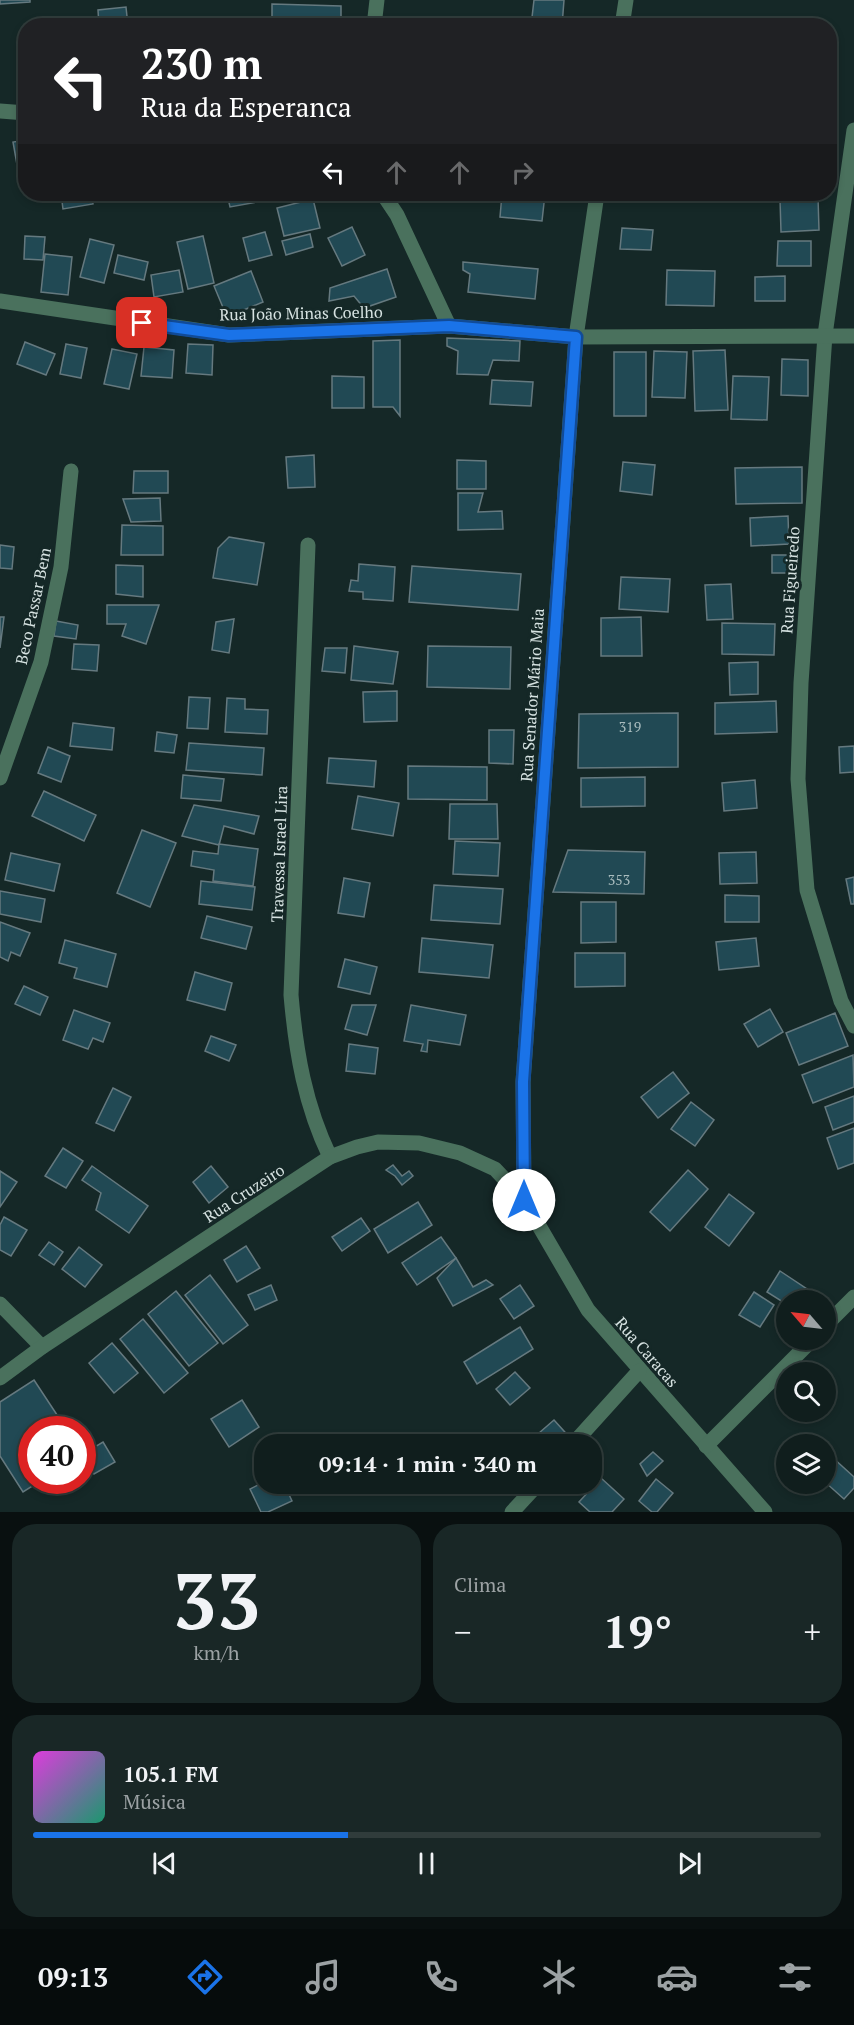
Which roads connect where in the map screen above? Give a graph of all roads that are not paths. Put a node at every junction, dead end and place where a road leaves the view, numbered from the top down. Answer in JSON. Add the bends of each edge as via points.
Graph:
{"nodes":[{"id":1,"x":377,"y":0,"type":"edge"},
{"id":2,"x":626,"y":0,"type":"edge"},
{"id":3,"x":375,"y":18,"type":"edge"},
{"id":4,"x":623,"y":18,"type":"edge"},
{"id":5,"x":0,"y":111,"type":"edge"},
{"id":6,"x":18,"y":112,"type":"edge"},
{"id":7,"x":854,"y":130,"type":"edge"},
{"id":8,"x":387,"y":201,"type":"edge"},
{"id":9,"x":596,"y":201,"type":"edge"},
{"id":10,"x":6,"y":303,"type":"edge"},
{"id":11,"x":449,"y":326,"type":"junction"},
{"id":12,"x":825,"y":335,"type":"junction"},
{"id":13,"x":854,"y":336,"type":"edge"},
{"id":14,"x":576,"y":337,"type":"junction"},
{"id":15,"x":71,"y":471,"type":"dead end"},
{"id":16,"x":308,"y":545,"type":"dead end"},
{"id":17,"x":0,"y":778,"type":"edge"},
{"id":18,"x":854,"y":1026,"type":"edge"},
{"id":19,"x":330,"y":1157,"type":"junction"},
{"id":20,"x":524,"y":1200,"type":"junction"},
{"id":21,"x":854,"y":1297,"type":"edge"},
{"id":22,"x":0,"y":1304,"type":"edge"},
{"id":23,"x":836,"y":1315,"type":"edge"},
{"id":24,"x":42,"y":1347,"type":"junction"},
{"id":25,"x":802,"y":1350,"type":"edge"},
{"id":26,"x":639,"y":1371,"type":"junction"},
{"id":27,"x":0,"y":1378,"type":"edge"},
{"id":28,"x":582,"y":1434,"type":"edge"},
{"id":29,"x":706,"y":1446,"type":"junction"},
{"id":30,"x":529,"y":1494,"type":"edge"},
{"id":31,"x":512,"y":1512,"type":"edge"},
{"id":32,"x":765,"y":1512,"type":"edge"}],
"edges":[{"from":1,"to":3,"type":"street"},
{"from":2,"to":4,"type":"street"},
{"from":5,"to":6,"type":"street"},
{"from":7,"to":12,"type":"street","name":"Rua Figueiredo"},
{"from":8,"to":11,"type":"street"},
{"from":9,"to":14,"type":"street","name":"Rua Senador Mário Maia"},
{"from":10,"to":11,"type":"street","name":"Rua João Minas Coelho","via":[[229,335]]},
{"from":11,"to":14,"type":"street","name":"Rua João Minas Coelho"},
{"from":12,"to":13,"type":"street"},
{"from":12,"to":14,"type":"street"},
{"from":12,"to":18,"type":"street","name":"Rua Figueiredo","via":[[798,779],[807,890],[842,1001]]},
{"from":14,"to":20,"type":"street","name":"Rua Senador Mário Maia","via":[[523,1082]]},
{"from":15,"to":17,"type":"street","name":"Beco Passar Bem","via":[[61,567],[41,662]]},
{"from":16,"to":19,"type":"street","name":"Travessa Israel Lira","via":[[291,995],[295,1041],[310,1111]]},
{"from":19,"to":20,"type":"street","name":"Rua Cruzeiro","via":[[378,1142],[440,1147],[495,1169]]},
{"from":19,"to":24,"type":"street","name":"Rua Cruzeiro"},
{"from":20,"to":26,"type":"street","name":"Rua Caracas","via":[[588,1310]]},
{"from":21,"to":23,"type":"street"},
{"from":22,"to":24,"type":"street"},
{"from":24,"to":27,"type":"street","name":"Rua Cruzeiro"},
{"from":25,"to":29,"type":"street"},
{"from":26,"to":28,"type":"street"},
{"from":26,"to":29,"type":"street","name":"Rua Caracas"},
{"from":29,"to":32,"type":"street","name":"Rua Caracas"},
{"from":30,"to":31,"type":"street"}]}
